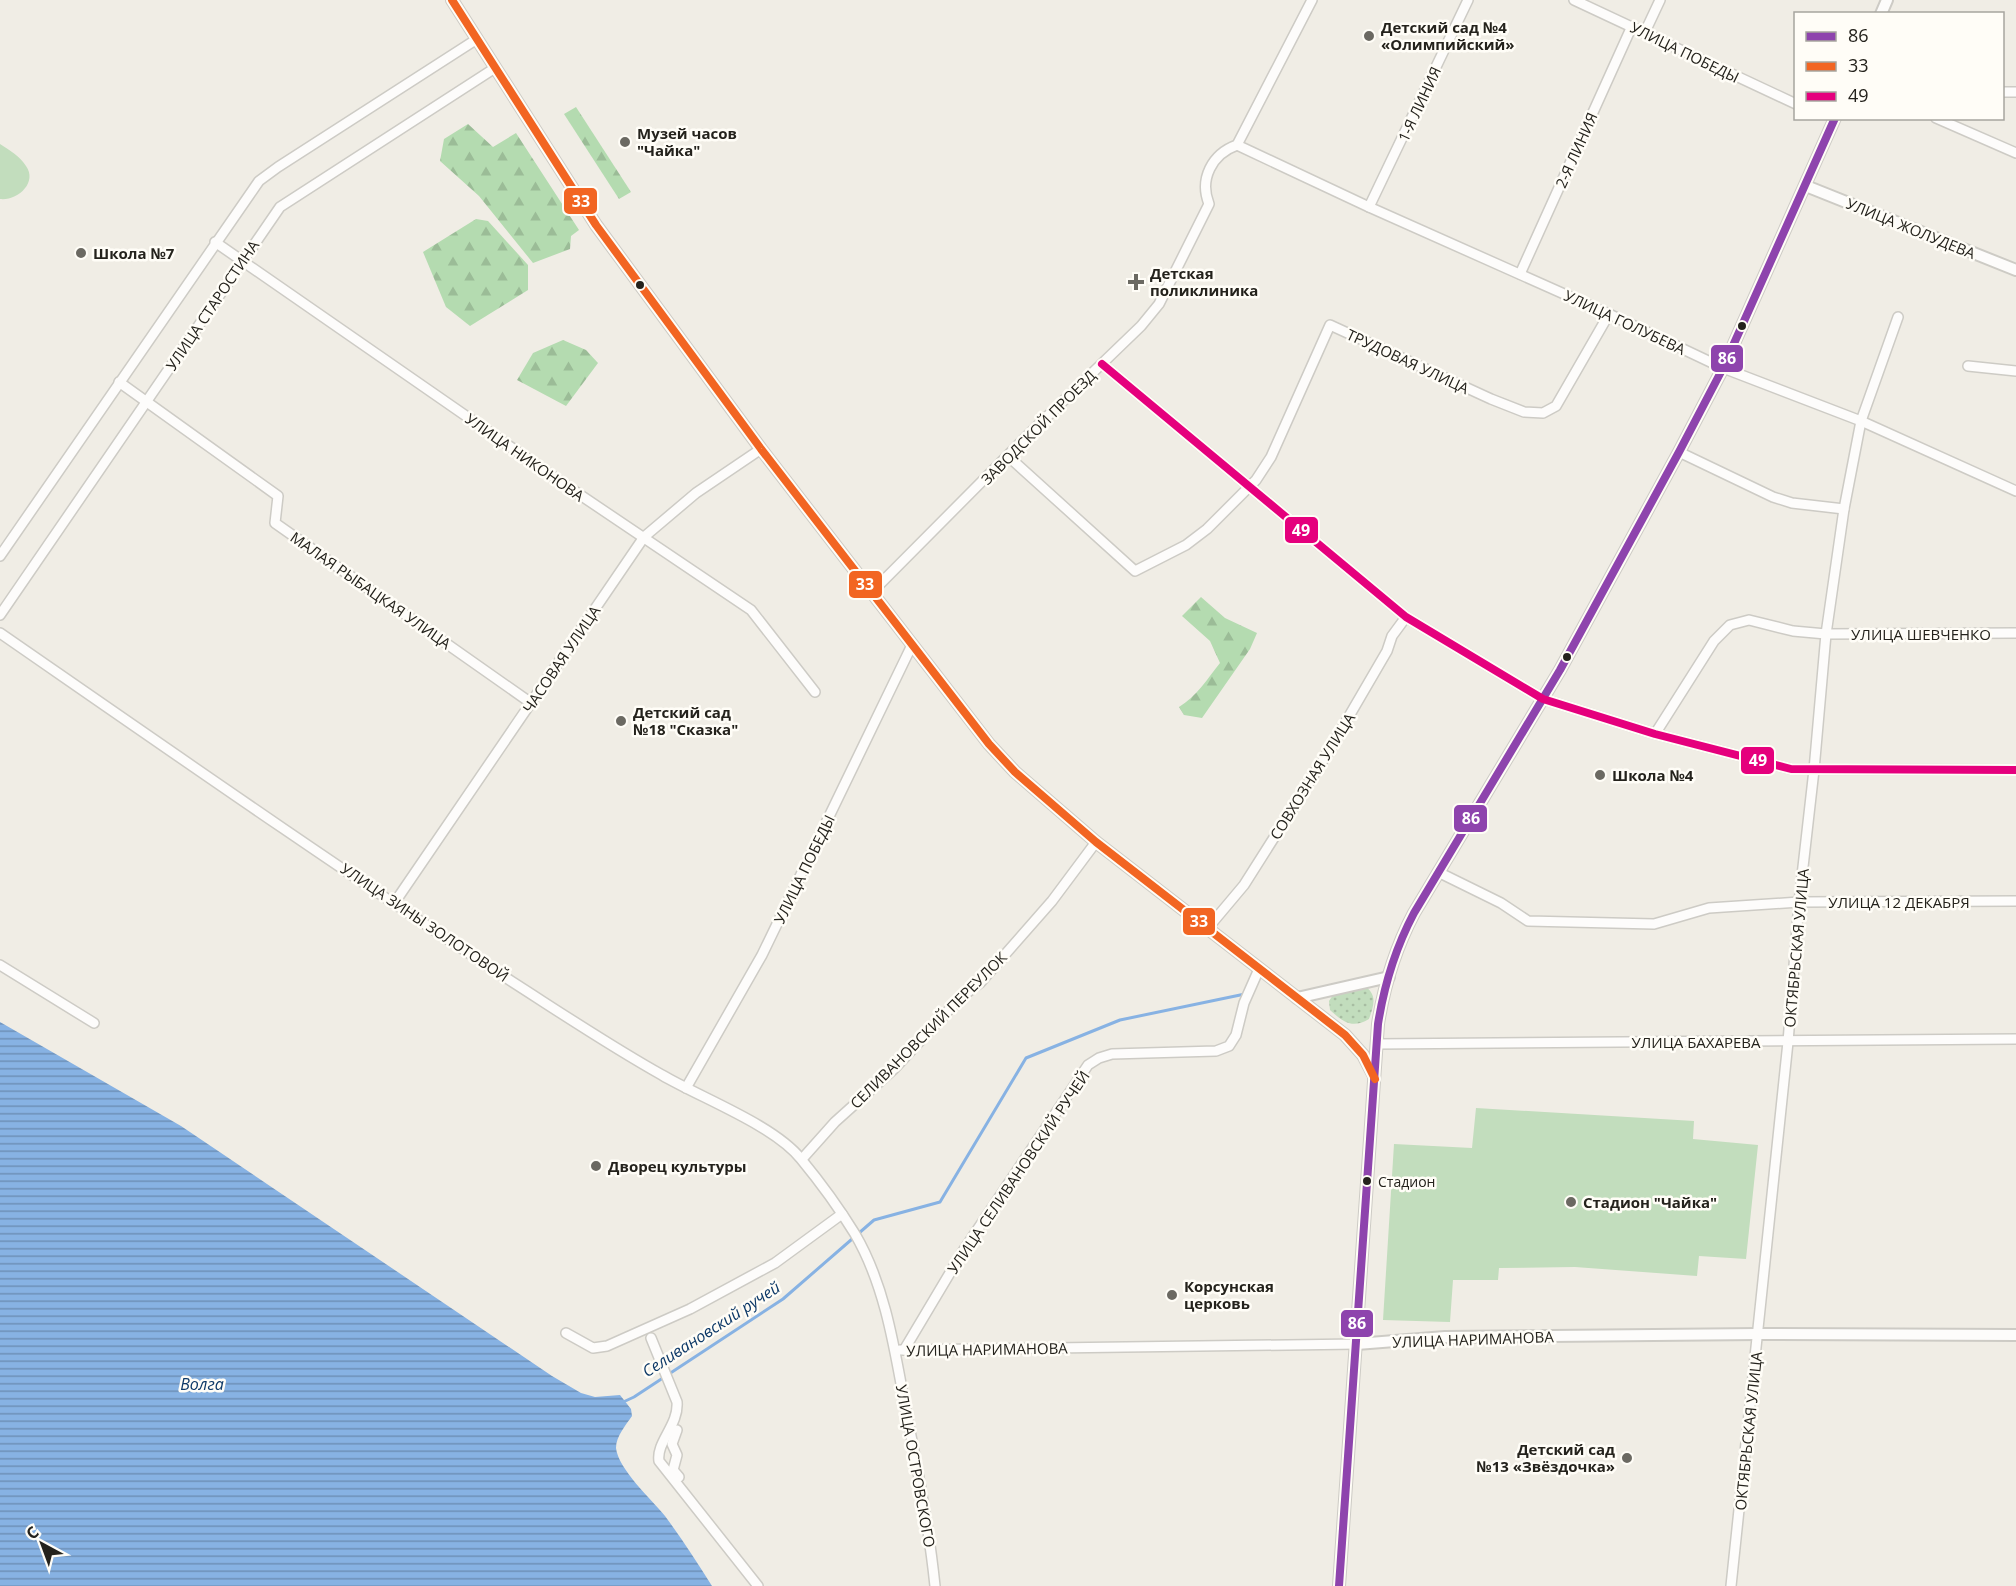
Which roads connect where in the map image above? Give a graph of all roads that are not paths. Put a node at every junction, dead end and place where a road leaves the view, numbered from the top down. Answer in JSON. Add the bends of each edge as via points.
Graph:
{"nodes":[{"id":1,"x":453,"y":0,"type":"edge"},
{"id":2,"x":1312,"y":0,"type":"edge"},
{"id":3,"x":1468,"y":0,"type":"edge"},
{"id":4,"x":1574,"y":0,"type":"edge"},
{"id":5,"x":1660,"y":0,"type":"edge"},
{"id":6,"x":1632,"y":26,"type":"junction"},
{"id":7,"x":1645,"y":32,"type":"junction"},
{"id":8,"x":477,"y":39,"type":"junction"},
{"id":9,"x":495,"y":68,"type":"junction"},
{"id":10,"x":1794,"y":103,"type":"edge"},
{"id":11,"x":1832,"y":120,"type":"edge"},
{"id":12,"x":1941,"y":120,"type":"edge"},
{"id":13,"x":1237,"y":145,"type":"junction"},
{"id":14,"x":2016,"y":153,"type":"edge"},
{"id":15,"x":1806,"y":186,"type":"junction"},
{"id":16,"x":1370,"y":207,"type":"junction"},
{"id":17,"x":216,"y":242,"type":"junction"},
{"id":18,"x":242,"y":261,"type":"junction"},
{"id":19,"x":2016,"y":270,"type":"edge"},
{"id":20,"x":1520,"y":274,"type":"junction"},
{"id":21,"x":1609,"y":314,"type":"junction"},
{"id":22,"x":1898,"y":317,"type":"dead end"},
{"id":23,"x":1102,"y":364,"type":"junction"},
{"id":24,"x":1968,"y":366,"type":"dead end"},
{"id":25,"x":1723,"y":368,"type":"junction"},
{"id":26,"x":2016,"y":371,"type":"edge"},
{"id":27,"x":119,"y":382,"type":"junction"},
{"id":28,"x":146,"y":400,"type":"junction"},
{"id":29,"x":1860,"y":420,"type":"junction"},
{"id":30,"x":761,"y":449,"type":"junction"},
{"id":31,"x":1679,"y":452,"type":"junction"},
{"id":32,"x":1008,"y":457,"type":"junction"},
{"id":33,"x":1250,"y":487,"type":"junction"},
{"id":34,"x":2016,"y":491,"type":"edge"},
{"id":35,"x":1844,"y":509,"type":"junction"},
{"id":36,"x":644,"y":537,"type":"junction"},
{"id":37,"x":0,"y":556,"type":"edge"},
{"id":38,"x":872,"y":592,"type":"junction"},
{"id":39,"x":0,"y":615,"type":"edge"},
{"id":40,"x":1406,"y":617,"type":"junction"},
{"id":41,"x":0,"y":633,"type":"edge"},
{"id":42,"x":2016,"y":633,"type":"edge"},
{"id":43,"x":1826,"y":634,"type":"junction"},
{"id":44,"x":912,"y":645,"type":"junction"},
{"id":45,"x":815,"y":692,"type":"dead end"},
{"id":46,"x":1543,"y":699,"type":"junction"},
{"id":47,"x":531,"y":703,"type":"junction"},
{"id":48,"x":1655,"y":734,"type":"junction"},
{"id":49,"x":1814,"y":770,"type":"junction"},
{"id":50,"x":2016,"y":770,"type":"edge"},
{"id":51,"x":1096,"y":842,"type":"junction"},
{"id":52,"x":1438,"y":872,"type":"junction"},
{"id":53,"x":2016,"y":901,"type":"edge"},
{"id":54,"x":395,"y":902,"type":"junction"},
{"id":55,"x":1799,"y":902,"type":"junction"},
{"id":56,"x":1207,"y":929,"type":"junction"},
{"id":57,"x":0,"y":965,"type":"edge"},
{"id":58,"x":1259,"y":969,"type":"junction"},
{"id":59,"x":1389,"y":977,"type":"junction"},
{"id":60,"x":1297,"y":998,"type":"junction"},
{"id":61,"x":94,"y":1023,"type":"dead end"},
{"id":62,"x":2016,"y":1039,"type":"edge"},
{"id":63,"x":1788,"y":1042,"type":"junction"},
{"id":64,"x":1377,"y":1044,"type":"junction"},
{"id":65,"x":1376,"y":1079,"type":"junction"},
{"id":66,"x":686,"y":1088,"type":"junction"},
{"id":67,"x":802,"y":1159,"type":"junction"},
{"id":68,"x":842,"y":1214,"type":"junction"},
{"id":69,"x":566,"y":1333,"type":"dead end"},
{"id":70,"x":1758,"y":1334,"type":"junction"},
{"id":71,"x":2016,"y":1335,"type":"edge"},
{"id":72,"x":651,"y":1338,"type":"dead end"},
{"id":73,"x":1356,"y":1344,"type":"junction"},
{"id":74,"x":899,"y":1350,"type":"junction"},
{"id":75,"x":678,"y":1428,"type":"dead end"},
{"id":76,"x":758,"y":1586,"type":"edge"},
{"id":77,"x":765,"y":1586,"type":"edge"},
{"id":78,"x":935,"y":1586,"type":"edge"},
{"id":79,"x":1339,"y":1586,"type":"edge"},
{"id":80,"x":1731,"y":1586,"type":"edge"}],
"edges":[{"from":1,"to":8,"type":"main road"},
{"from":2,"to":13,"type":"street","name":"ЗАВОДСКОЙ ПРОЕЗД"},
{"from":3,"to":16,"type":"street","name":"1-Я ЛИНИЯ"},
{"from":4,"to":6,"type":"street","name":"УЛИЦА ПОБЕДЫ"},
{"from":5,"to":7,"type":"street"},
{"from":6,"to":7,"type":"street","name":"УЛИЦА ПОБЕДЫ"},
{"from":6,"to":20,"type":"street","name":"2-Я ЛИНИЯ"},
{"from":7,"to":10,"type":"street","name":"УЛИЦА ПОБЕДЫ"},
{"from":8,"to":9,"type":"main road"},
{"from":8,"to":17,"type":"street","via":[[267,174]]},
{"from":9,"to":18,"type":"street","name":"УЛИЦА СТАРОСТИНА","via":[[286,202],[274,213]]},
{"from":9,"to":30,"type":"main road","via":[[596,225]]},
{"from":11,"to":15,"type":"main road"},
{"from":12,"to":14,"type":"street"},
{"from":13,"to":16,"type":"street","name":"УЛИЦА ГОЛУБЕВА"},
{"from":13,"to":23,"type":"street","name":"ЗАВОДСКОЙ ПРОЕЗД","via":[[1219,154],[1208,171],[1204,188],[1209,204],[1159,304]]},
{"from":15,"to":19,"type":"main road","name":"УЛИЦА ЖОЛУДЕВА"},
{"from":15,"to":25,"type":"main road"},
{"from":16,"to":20,"type":"street","name":"УЛИЦА ГОЛУБЕВА"},
{"from":17,"to":18,"type":"street","name":"УЛИЦА НИКОНОВА"},
{"from":17,"to":27,"type":"street"},
{"from":18,"to":28,"type":"street","name":"УЛИЦА СТАРОСТИНА"},
{"from":18,"to":36,"type":"street","name":"УЛИЦА НИКОНОВА"},
{"from":20,"to":21,"type":"street","name":"УЛИЦА ГОЛУБЕВА"},
{"from":21,"to":25,"type":"street","name":"УЛИЦА ГОЛУБЕВА"},
{"from":21,"to":33,"type":"street","name":"ТРУДОВАЯ УЛИЦА","via":[[1556,406],[1543,413],[1524,412],[1491,399],[1330,324],[1271,457]]},
{"from":22,"to":29,"type":"street","name":"ОКТЯБРЬСКАЯ УЛИЦА"},
{"from":23,"to":32,"type":"street","name":"ЗАВОДСКОЙ ПРОЕЗД"},
{"from":23,"to":33,"type":"street"},
{"from":24,"to":26,"type":"street"},
{"from":25,"to":29,"type":"street","name":"УЛИЦА ГОЛУБЕВА"},
{"from":25,"to":31,"type":"main road"},
{"from":27,"to":28,"type":"street","name":"МАЛАЯ РЫБАЦКАЯ УЛИЦА"},
{"from":27,"to":37,"type":"street"},
{"from":28,"to":39,"type":"street","name":"УЛИЦА СТАРОСТИНА"},
{"from":28,"to":47,"type":"street","name":"МАЛАЯ РЫБАЦКАЯ УЛИЦА","via":[[278,496],[275,523]]},
{"from":29,"to":34,"type":"street","name":"УЛИЦА ГОЛУБЕВА"},
{"from":29,"to":35,"type":"street","name":"ОКТЯБРЬСКАЯ УЛИЦА"},
{"from":30,"to":36,"type":"street","name":"ЧАСОВАЯ УЛИЦА","via":[[696,493]]},
{"from":30,"to":38,"type":"main road"},
{"from":31,"to":35,"type":"street","via":[[1773,497]]},
{"from":31,"to":46,"type":"main road"},
{"from":32,"to":33,"type":"street","name":"ТРУДОВАЯ УЛИЦА","via":[[1136,571],[1186,545]]},
{"from":32,"to":38,"type":"street","name":"ЗАВОДСКОЙ ПРОЕЗД"},
{"from":33,"to":40,"type":"street"},
{"from":35,"to":43,"type":"street","name":"ОКТЯБРЬСКАЯ УЛИЦА"},
{"from":36,"to":45,"type":"street","name":"УЛИЦА НИКОНОВА","via":[[751,610]]},
{"from":36,"to":47,"type":"street","name":"ЧАСОВАЯ УЛИЦА"},
{"from":38,"to":44,"type":"main road"},
{"from":40,"to":46,"type":"street"},
{"from":40,"to":56,"type":"street","name":"СОВХОЗНАЯ УЛИЦА","via":[[1333,744],[1244,885]]},
{"from":41,"to":54,"type":"street","name":"УЛИЦА ЗИНЫ ЗОЛОТОВОЙ"},
{"from":42,"to":43,"type":"street","name":"УЛИЦА ШЕВЧЕНКО"},
{"from":43,"to":48,"type":"street","name":"УЛИЦА ШЕВЧЕНКО","via":[[1749,620],[1731,625],[1714,641]]},
{"from":43,"to":49,"type":"street","name":"ОКТЯБРЬСКАЯ УЛИЦА"},
{"from":44,"to":51,"type":"main road","via":[[1015,772]]},
{"from":44,"to":66,"type":"street","name":"УЛИЦА ПОБЕДЫ","via":[[762,955]]},
{"from":46,"to":48,"type":"street"},
{"from":46,"to":52,"type":"main road"},
{"from":47,"to":54,"type":"street","name":"ЧАСОВАЯ УЛИЦА"},
{"from":48,"to":49,"type":"street","via":[[1791,770]]},
{"from":49,"to":50,"type":"street"},
{"from":49,"to":55,"type":"street","name":"ОКТЯБРЬСКАЯ УЛИЦА"},
{"from":51,"to":56,"type":"main road"},
{"from":51,"to":67,"type":"street","name":"СЕЛИВАНОВСКИЙ ПЕРЕУЛОК","via":[[1052,901],[980,983],[960,998]]},
{"from":52,"to":55,"type":"street","name":"УЛИЦА 12 ДЕКАБРЯ","via":[[1528,921],[1654,924],[1709,908]]},
{"from":52,"to":59,"type":"main road","via":[[1405,930]]},
{"from":53,"to":55,"type":"street","name":"УЛИЦА 12 ДЕКАБРЯ"},
{"from":54,"to":66,"type":"street","name":"УЛИЦА ЗИНЫ ЗОЛОТОВОЙ","via":[[587,1030]]},
{"from":55,"to":63,"type":"street","name":"ОКТЯБРЬСКАЯ УЛИЦА"},
{"from":56,"to":58,"type":"main road"},
{"from":57,"to":61,"type":"street"},
{"from":58,"to":60,"type":"main road"},
{"from":58,"to":74,"type":"street","name":"УЛИЦА СЕЛИВАНОВСКИЙ РУЧЕЙ","via":[[1229,1046],[1216,1051],[1112,1054],[1088,1065]]},
{"from":59,"to":60,"type":"main road"},
{"from":59,"to":64,"type":"main road","via":[[1380,1009]]},
{"from":60,"to":65,"type":"main road","via":[[1354,1044]]},
{"from":62,"to":63,"type":"street","name":"УЛИЦА БАХАРЕВА"},
{"from":63,"to":64,"type":"street","name":"УЛИЦА БАХАРЕВА"},
{"from":63,"to":70,"type":"street","name":"ОКТЯБРЬСКАЯ УЛИЦА"},
{"from":64,"to":65,"type":"main road"},
{"from":65,"to":73,"type":"main road"},
{"from":66,"to":67,"type":"street","name":"УЛИЦА ЗИНЫ ЗОЛОТОВОЙ","via":[[754,1123]]},
{"from":67,"to":68,"type":"street","name":"УЛИЦА ЗИНЫ ЗОЛОТОВОЙ"},
{"from":68,"to":69,"type":"street","via":[[775,1263],[690,1309],[607,1346],[592,1348]]},
{"from":68,"to":74,"type":"street","name":"УЛИЦА ОСТРОВСКОГО","via":[[868,1262]]},
{"from":70,"to":71,"type":"main road","name":"УЛИЦА НАРИМАНОВА"},
{"from":70,"to":73,"type":"main road","name":"УЛИЦА НАРИМАНОВА","via":[[1445,1337]]},
{"from":70,"to":80,"type":"street","name":"ОКТЯБРЬСКАЯ УЛИЦА"},
{"from":72,"to":76,"type":"street","via":[[678,1410],[658,1455],[659,1461]]},
{"from":73,"to":74,"type":"street","name":"УЛИЦА НАРИМАНОВА"},
{"from":73,"to":79,"type":"main road"},
{"from":74,"to":78,"type":"street","name":"УЛИЦА ОСТРОВСКОГО"},
{"from":75,"to":77,"type":"street","via":[[672,1440],[677,1455],[673,1470]]}]}
